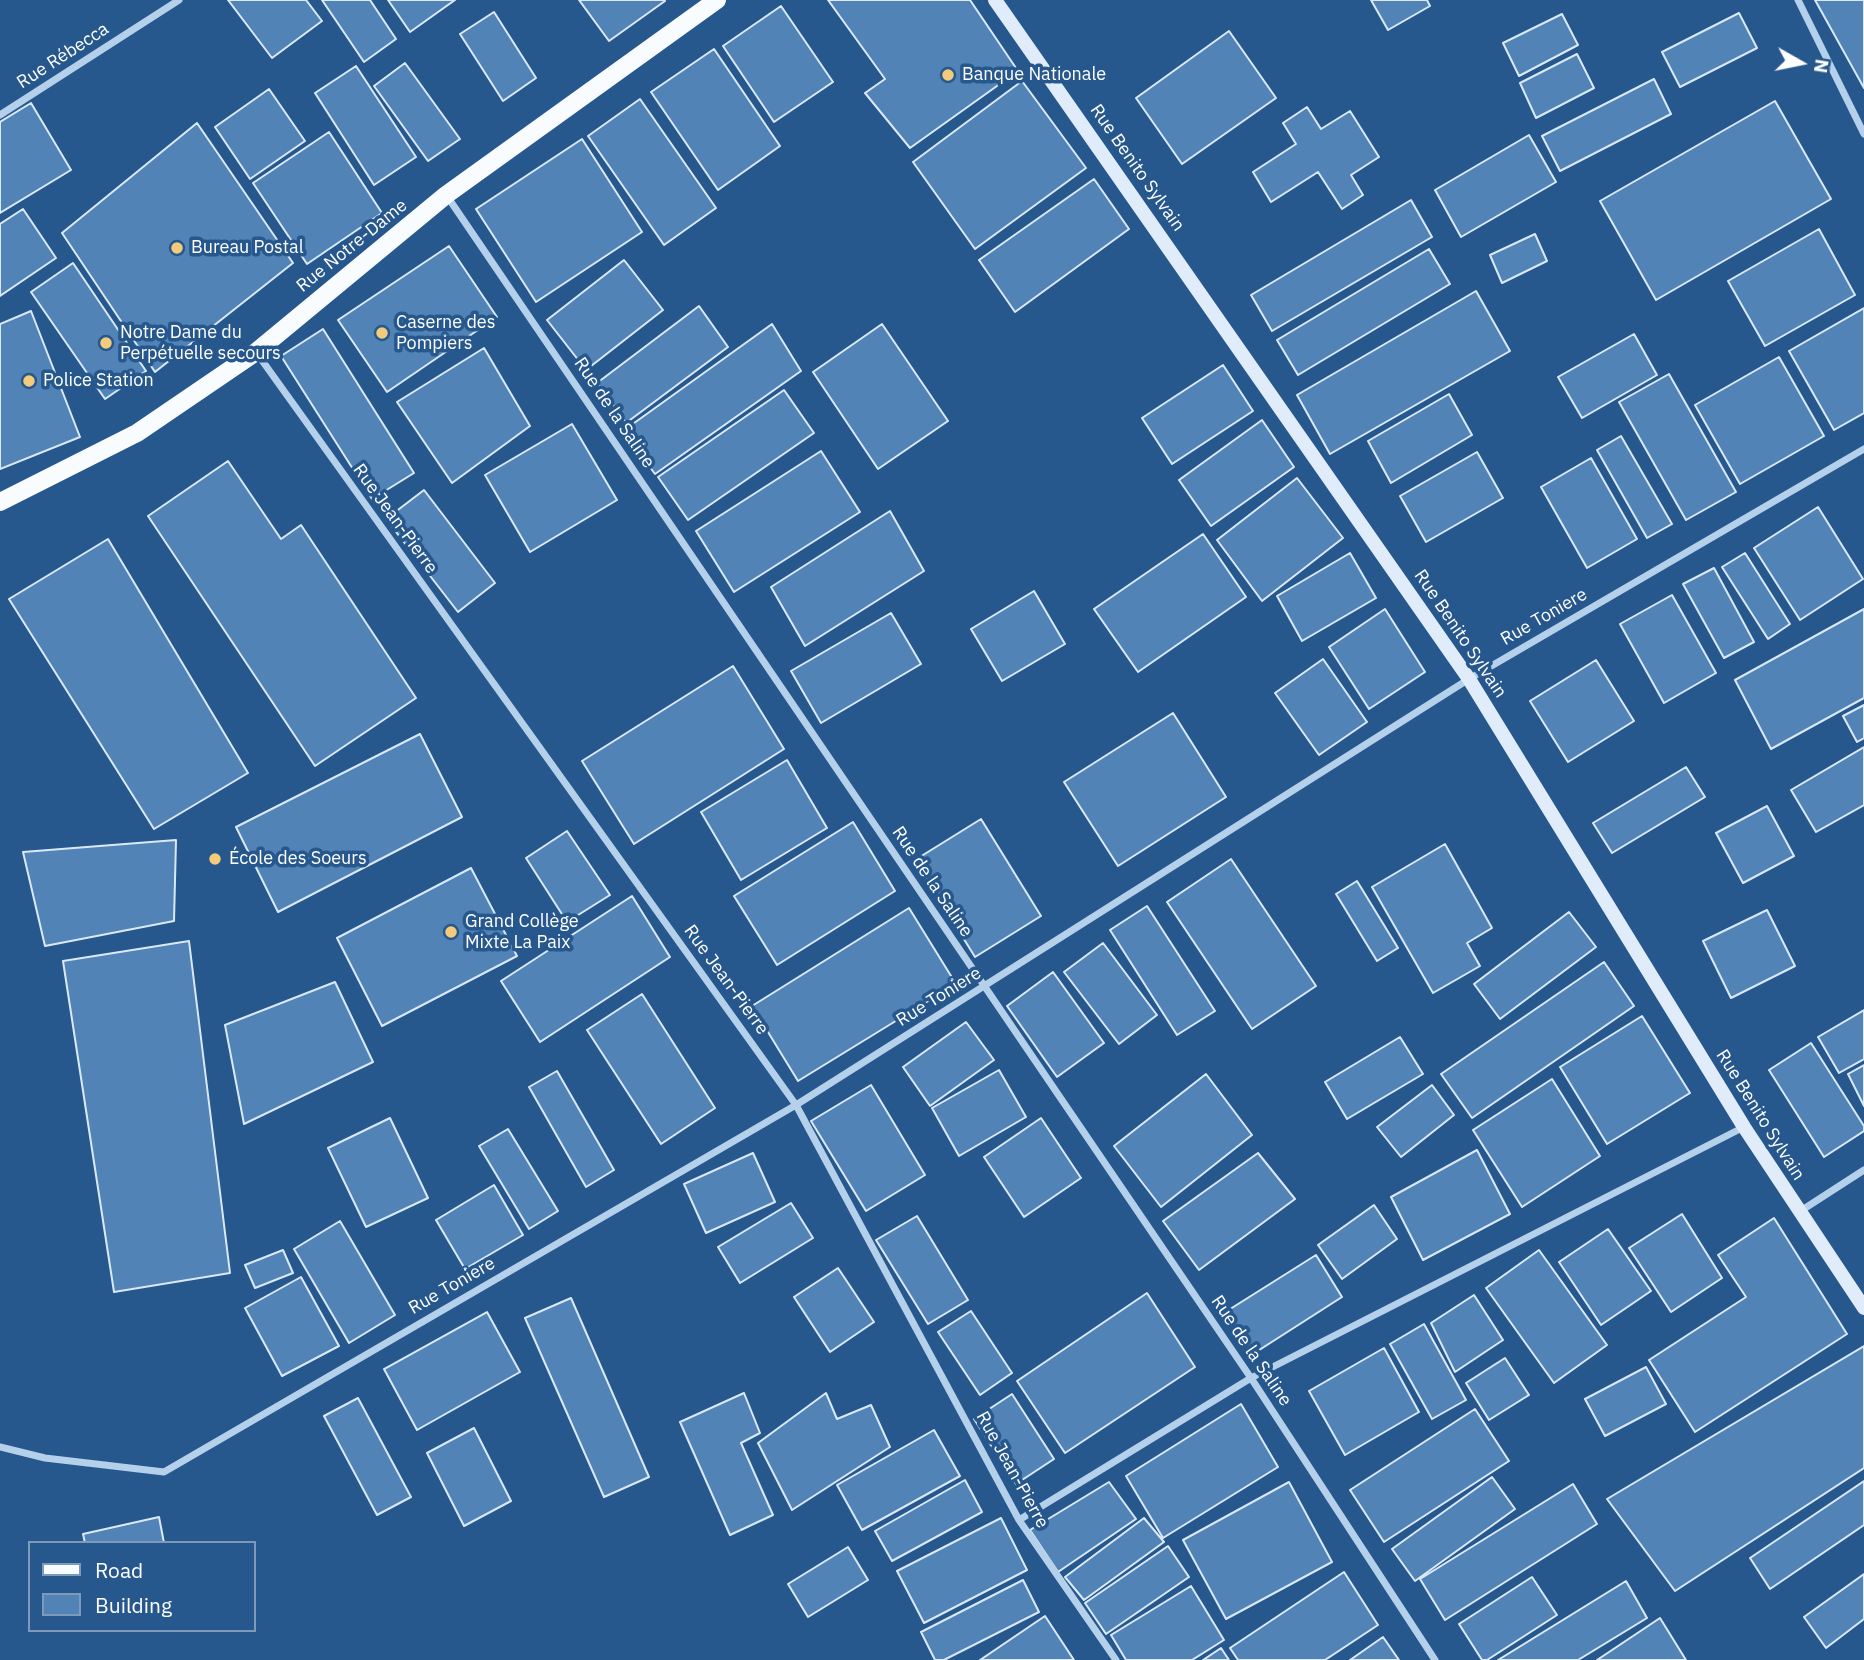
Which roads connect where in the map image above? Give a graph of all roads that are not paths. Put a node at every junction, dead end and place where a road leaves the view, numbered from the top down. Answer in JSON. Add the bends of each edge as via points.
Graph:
{"nodes":[{"id":1,"x":179,"y":0,"type":"edge"},
{"id":2,"x":717,"y":0,"type":"edge"},
{"id":3,"x":995,"y":0,"type":"edge"},
{"id":4,"x":1798,"y":0,"type":"edge"},
{"id":5,"x":0,"y":115,"type":"edge"},
{"id":6,"x":1864,"y":134,"type":"edge"},
{"id":7,"x":446,"y":195,"type":"junction"},
{"id":8,"x":256,"y":352,"type":"junction"},
{"id":9,"x":1864,"y":450,"type":"edge"},
{"id":10,"x":0,"y":502,"type":"edge"},
{"id":11,"x":1469,"y":679,"type":"junction"},
{"id":12,"x":984,"y":987,"type":"junction"},
{"id":13,"x":796,"y":1105,"type":"junction"},
{"id":14,"x":1744,"y":1127,"type":"junction"},
{"id":15,"x":1864,"y":1170,"type":"edge"},
{"id":16,"x":1799,"y":1212,"type":"junction"},
{"id":17,"x":1864,"y":1308,"type":"edge"},
{"id":18,"x":1251,"y":1378,"type":"junction"},
{"id":19,"x":0,"y":1447,"type":"edge"},
{"id":20,"x":1019,"y":1520,"type":"junction"},
{"id":21,"x":1116,"y":1660,"type":"edge"},
{"id":22,"x":1435,"y":1660,"type":"edge"}],
"edges":[{"from":1,"to":5,"type":"street","name":"Rue Rébecca"},
{"from":2,"to":7,"type":"main road","name":"Rue Notre-Dame"},
{"from":3,"to":11,"type":"main road","name":"Rue Benito Sylvain"},
{"from":4,"to":6,"type":"street"},
{"from":7,"to":8,"type":"main road","name":"Rue Notre-Dame"},
{"from":7,"to":12,"type":"street","name":"Rue de la Saline"},
{"from":8,"to":10,"type":"main road","name":"Rue Notre-Dame","via":[[136,433]]},
{"from":8,"to":13,"type":"street","name":"Rue Jean-Pierre"},
{"from":9,"to":11,"type":"street","name":"Rue Toniere"},
{"from":11,"to":12,"type":"street","name":"Rue Toniere"},
{"from":11,"to":14,"type":"main road","name":"Rue Benito Sylvain"},
{"from":12,"to":13,"type":"street","name":"Rue Toniere"},
{"from":12,"to":18,"type":"street","name":"Rue de la Saline"},
{"from":13,"to":19,"type":"street","name":"Rue Toniere","via":[[164,1472],[45,1458]]},
{"from":13,"to":20,"type":"street","name":"Rue Jean-Pierre"},
{"from":14,"to":16,"type":"main road","name":"Rue Benito Sylvain"},
{"from":14,"to":18,"type":"street"},
{"from":15,"to":16,"type":"street"},
{"from":16,"to":17,"type":"main road","name":"Rue Benito Sylvain"},
{"from":18,"to":20,"type":"street"},
{"from":18,"to":22,"type":"street","name":"Rue de la Saline"},
{"from":20,"to":21,"type":"street","name":"Rue Jean-Pierre"}]}
